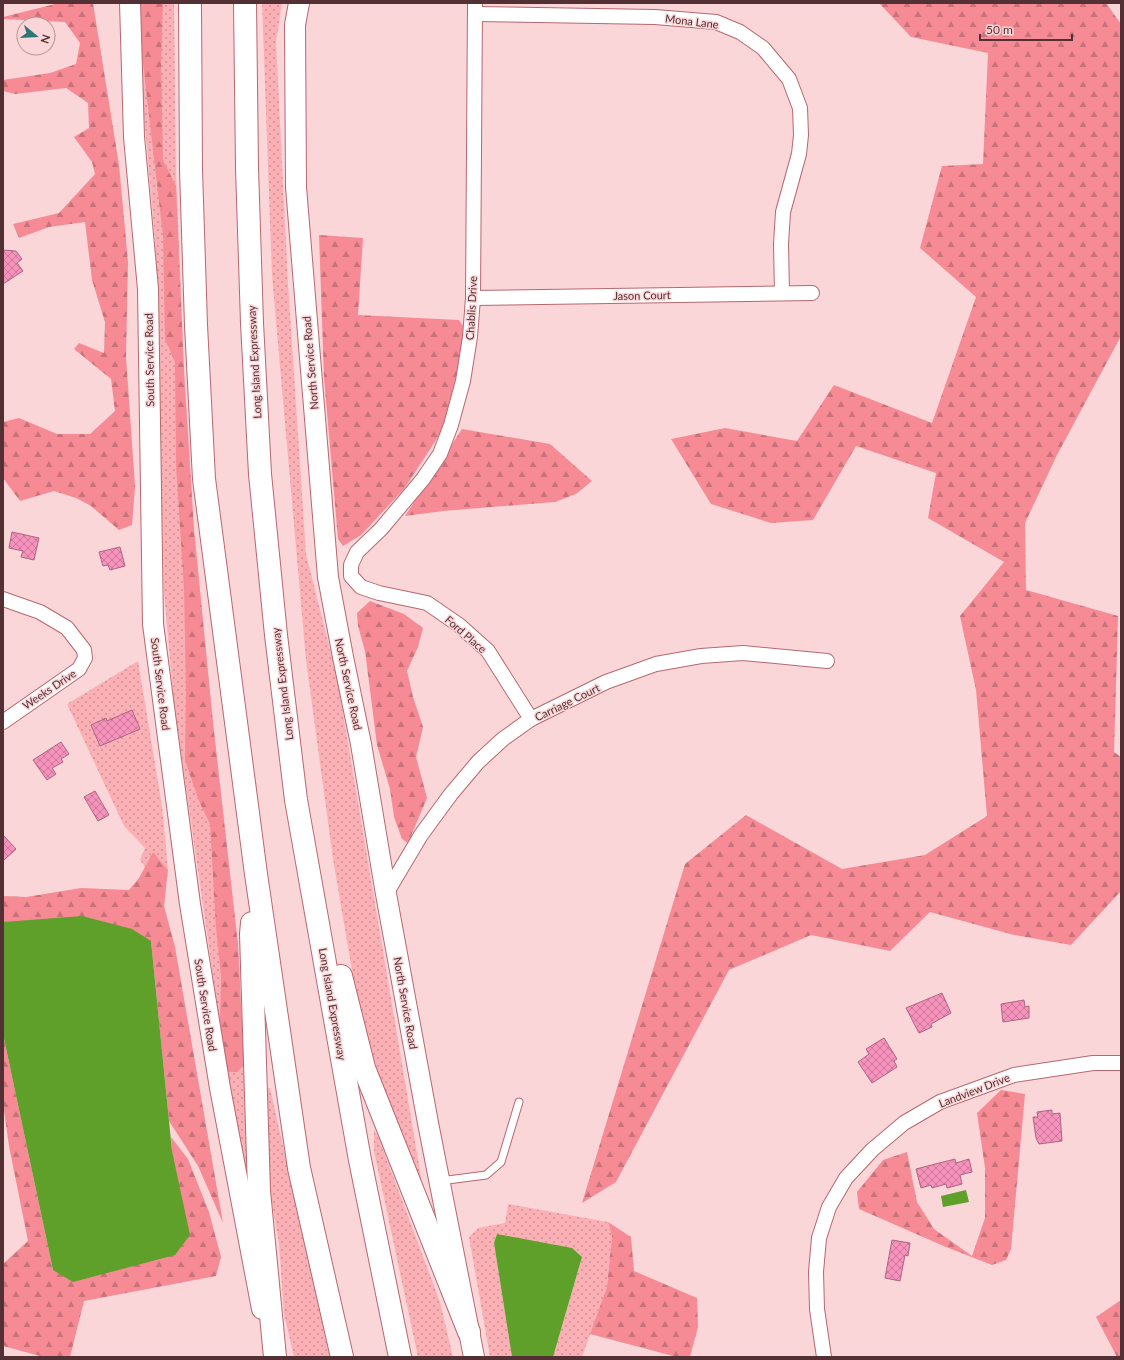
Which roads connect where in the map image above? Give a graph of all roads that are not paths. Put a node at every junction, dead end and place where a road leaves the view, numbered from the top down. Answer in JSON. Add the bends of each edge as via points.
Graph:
{"nodes":[{"id":1,"x":130,"y":3,"type":"edge"},
{"id":2,"x":190,"y":3,"type":"edge"},
{"id":3,"x":246,"y":3,"type":"edge"},
{"id":4,"x":298,"y":3,"type":"edge"},
{"id":5,"x":475,"y":8,"type":"edge"},
{"id":6,"x":782,"y":293,"type":"junction"},
{"id":7,"x":812,"y":293,"type":"dead end"},
{"id":8,"x":473,"y":298,"type":"junction"},
{"id":9,"x":351,"y":576,"type":"joint"},
{"id":10,"x":3,"y":600,"type":"edge"},
{"id":11,"x":827,"y":661,"type":"dead end"},
{"id":12,"x":531,"y":719,"type":"junction"},
{"id":13,"x":3,"y":722,"type":"edge"},
{"id":14,"x":296,"y":800,"type":"junction"},
{"id":15,"x":256,"y":874,"type":"junction"},
{"id":16,"x":386,"y":894,"type":"junction"},
{"id":17,"x":1121,"y":1063,"type":"edge"},
{"id":18,"x":519,"y":1102,"type":"dead end"},
{"id":19,"x":439,"y":1181,"type":"junction"},
{"id":20,"x":469,"y":1332,"type":"junction"},
{"id":21,"x":271,"y":1357,"type":"edge"},
{"id":22,"x":275,"y":1357,"type":"edge"},
{"id":23,"x":342,"y":1357,"type":"edge"},
{"id":24,"x":400,"y":1357,"type":"edge"},
{"id":25,"x":474,"y":1357,"type":"edge"},
{"id":26,"x":824,"y":1357,"type":"edge"}],
"edges":[{"from":1,"to":21,"type":"main road","name":"South Service Road","via":[[134,137],[148,289],[153,624],[190,904],[206,1004]]},
{"from":2,"to":15,"type":"highway","via":[[191,170],[204,479]]},
{"from":3,"to":14,"type":"highway","name":"Long Island Expressway","via":[[247,168],[260,474]]},
{"from":4,"to":16,"type":"main road","name":"North Service Road","via":[[295,25],[296,186],[328,577],[361,744]]},
{"from":5,"to":6,"type":"street","name":"Mona Lane","via":[[716,22],[740,32],[763,48],[789,79],[800,108],[799,154],[783,212]]},
{"from":5,"to":8,"type":"street","name":"Chablis Drive"},
{"from":6,"to":7,"type":"street","name":"Jason Court"},
{"from":6,"to":8,"type":"street","name":"Jason Court"},
{"from":8,"to":9,"type":"street","name":"Chablis Drive","via":[[464,380],[440,454],[423,480],[381,529],[357,552],[351,564]]},
{"from":9,"to":12,"type":"street","name":"Ford Place","via":[[361,587],[427,603],[459,625],[488,652]]},
{"from":10,"to":13,"type":"street","name":"Weeks Drive","via":[[40,612],[67,628],[84,650],[85,658],[79,669]]},
{"from":11,"to":12,"type":"street","name":"Carriage Court","via":[[743,653],[701,656],[656,664],[606,682]]},
{"from":12,"to":16,"type":"street","name":"Carriage Court","via":[[503,739],[478,762],[451,794],[421,835]]},
{"from":14,"to":20,"type":"highway","via":[[364,1068]]},
{"from":14,"to":24,"type":"highway","name":"Long Island Expressway","via":[[360,1160]]},
{"from":15,"to":22,"type":"highway","via":[[251,934],[259,1191]]},
{"from":15,"to":23,"type":"highway","via":[[299,1168]]},
{"from":16,"to":19,"type":"main road","name":"North Service Road"},
{"from":17,"to":26,"type":"street","name":"Landview Drive","via":[[1093,1063],[1014,1075],[940,1102],[904,1123],[872,1150],[846,1178],[830,1207],[819,1238],[816,1272],[817,1308]]},
{"from":18,"to":19,"type":"lane","via":[[501,1162],[486,1175]]},
{"from":19,"to":20,"type":"main road","name":"North Service Road"},
{"from":20,"to":25,"type":"main road","name":"North Service Road"}]}
